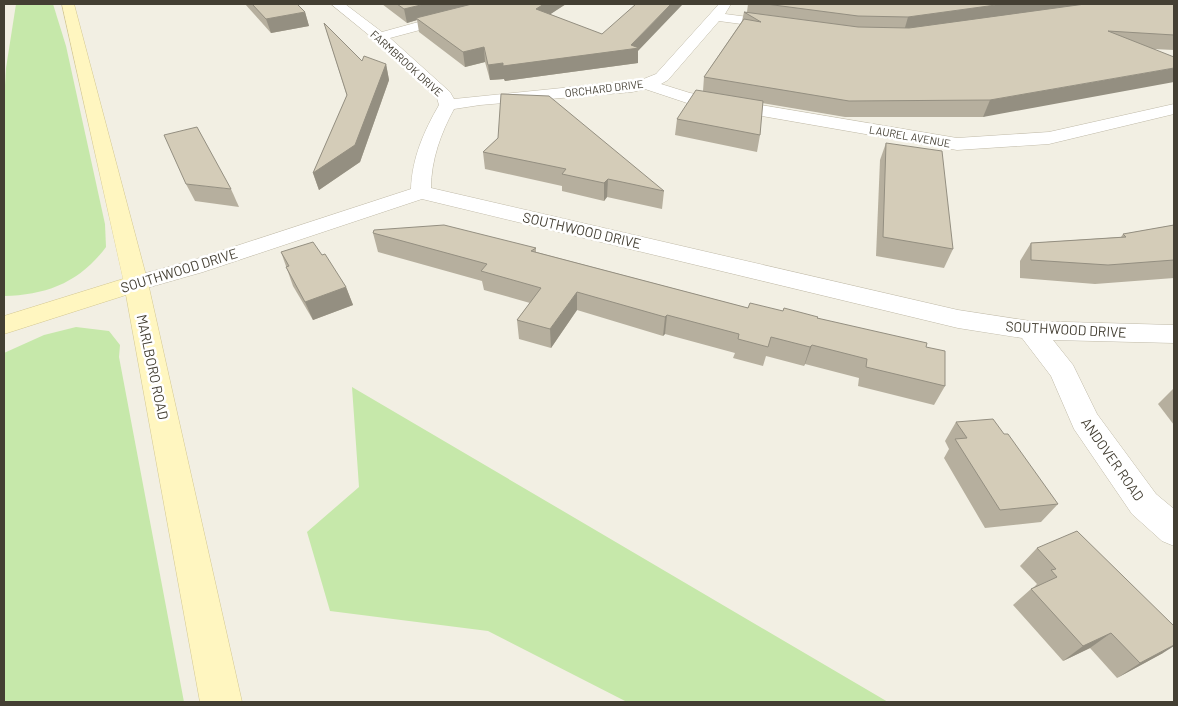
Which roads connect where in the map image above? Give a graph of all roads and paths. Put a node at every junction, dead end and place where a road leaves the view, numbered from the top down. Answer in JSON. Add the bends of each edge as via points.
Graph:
{"nodes":[{"id":1,"x":68,"y":4,"type":"edge"},
{"id":2,"x":337,"y":4,"type":"edge"},
{"id":3,"x":496,"y":4,"type":"edge"},
{"id":4,"x":721,"y":10,"type":"edge"},
{"id":5,"x":795,"y":28,"type":"edge"},
{"id":6,"x":380,"y":37,"type":"junction"},
{"id":7,"x":646,"y":84,"type":"junction"},
{"id":8,"x":448,"y":105,"type":"junction"},
{"id":9,"x":1174,"y":109,"type":"edge"},
{"id":10,"x":421,"y":192,"type":"junction"},
{"id":11,"x":136,"y":283,"type":"junction"},
{"id":12,"x":4,"y":325,"type":"edge"},
{"id":13,"x":1030,"y":330,"type":"junction"},
{"id":14,"x":1174,"y":334,"type":"edge"},
{"id":15,"x":1174,"y":530,"type":"edge"},
{"id":16,"x":221,"y":702,"type":"edge"}],
"edges":[{"from":1,"to":11,"type":"street","name":"MARLBORO ROAD"},
{"from":2,"to":6,"type":"street","name":"FARMBROOK DRIVE"},
{"from":3,"to":6,"type":"street","via":[[403,27]]},
{"from":4,"to":5,"type":"street"},
{"from":4,"to":7,"type":"street","name":"ORCHARD DRIVE","via":[[662,77]]},
{"from":6,"to":8,"type":"street","name":"FARMBROOK DRIVE","via":[[444,96]]},
{"from":7,"to":8,"type":"street","name":"ORCHARD DRIVE"},
{"from":7,"to":9,"type":"street","name":"LAUREL AVENUE","via":[[687,98],[957,144],[1049,138]]},
{"from":8,"to":10,"type":"street","name":"FARMBROOK DRIVE","via":[[439,118],[421,173]]},
{"from":10,"to":11,"type":"street","name":"SOUTHWOOD DRIVE","via":[[204,264]]},
{"from":10,"to":13,"type":"street","name":"SOUTHWOOD DRIVE","via":[[958,319]]},
{"from":11,"to":12,"type":"street","name":"SOUTHWOOD DRIVE"},
{"from":11,"to":16,"type":"street","name":"MARLBORO ROAD"},
{"from":13,"to":14,"type":"street","name":"SOUTHWOOD DRIVE"},
{"from":13,"to":15,"type":"street","name":"ANDOVER ROAD","via":[[1064,372],[1085,421],[1144,504]]}]}
